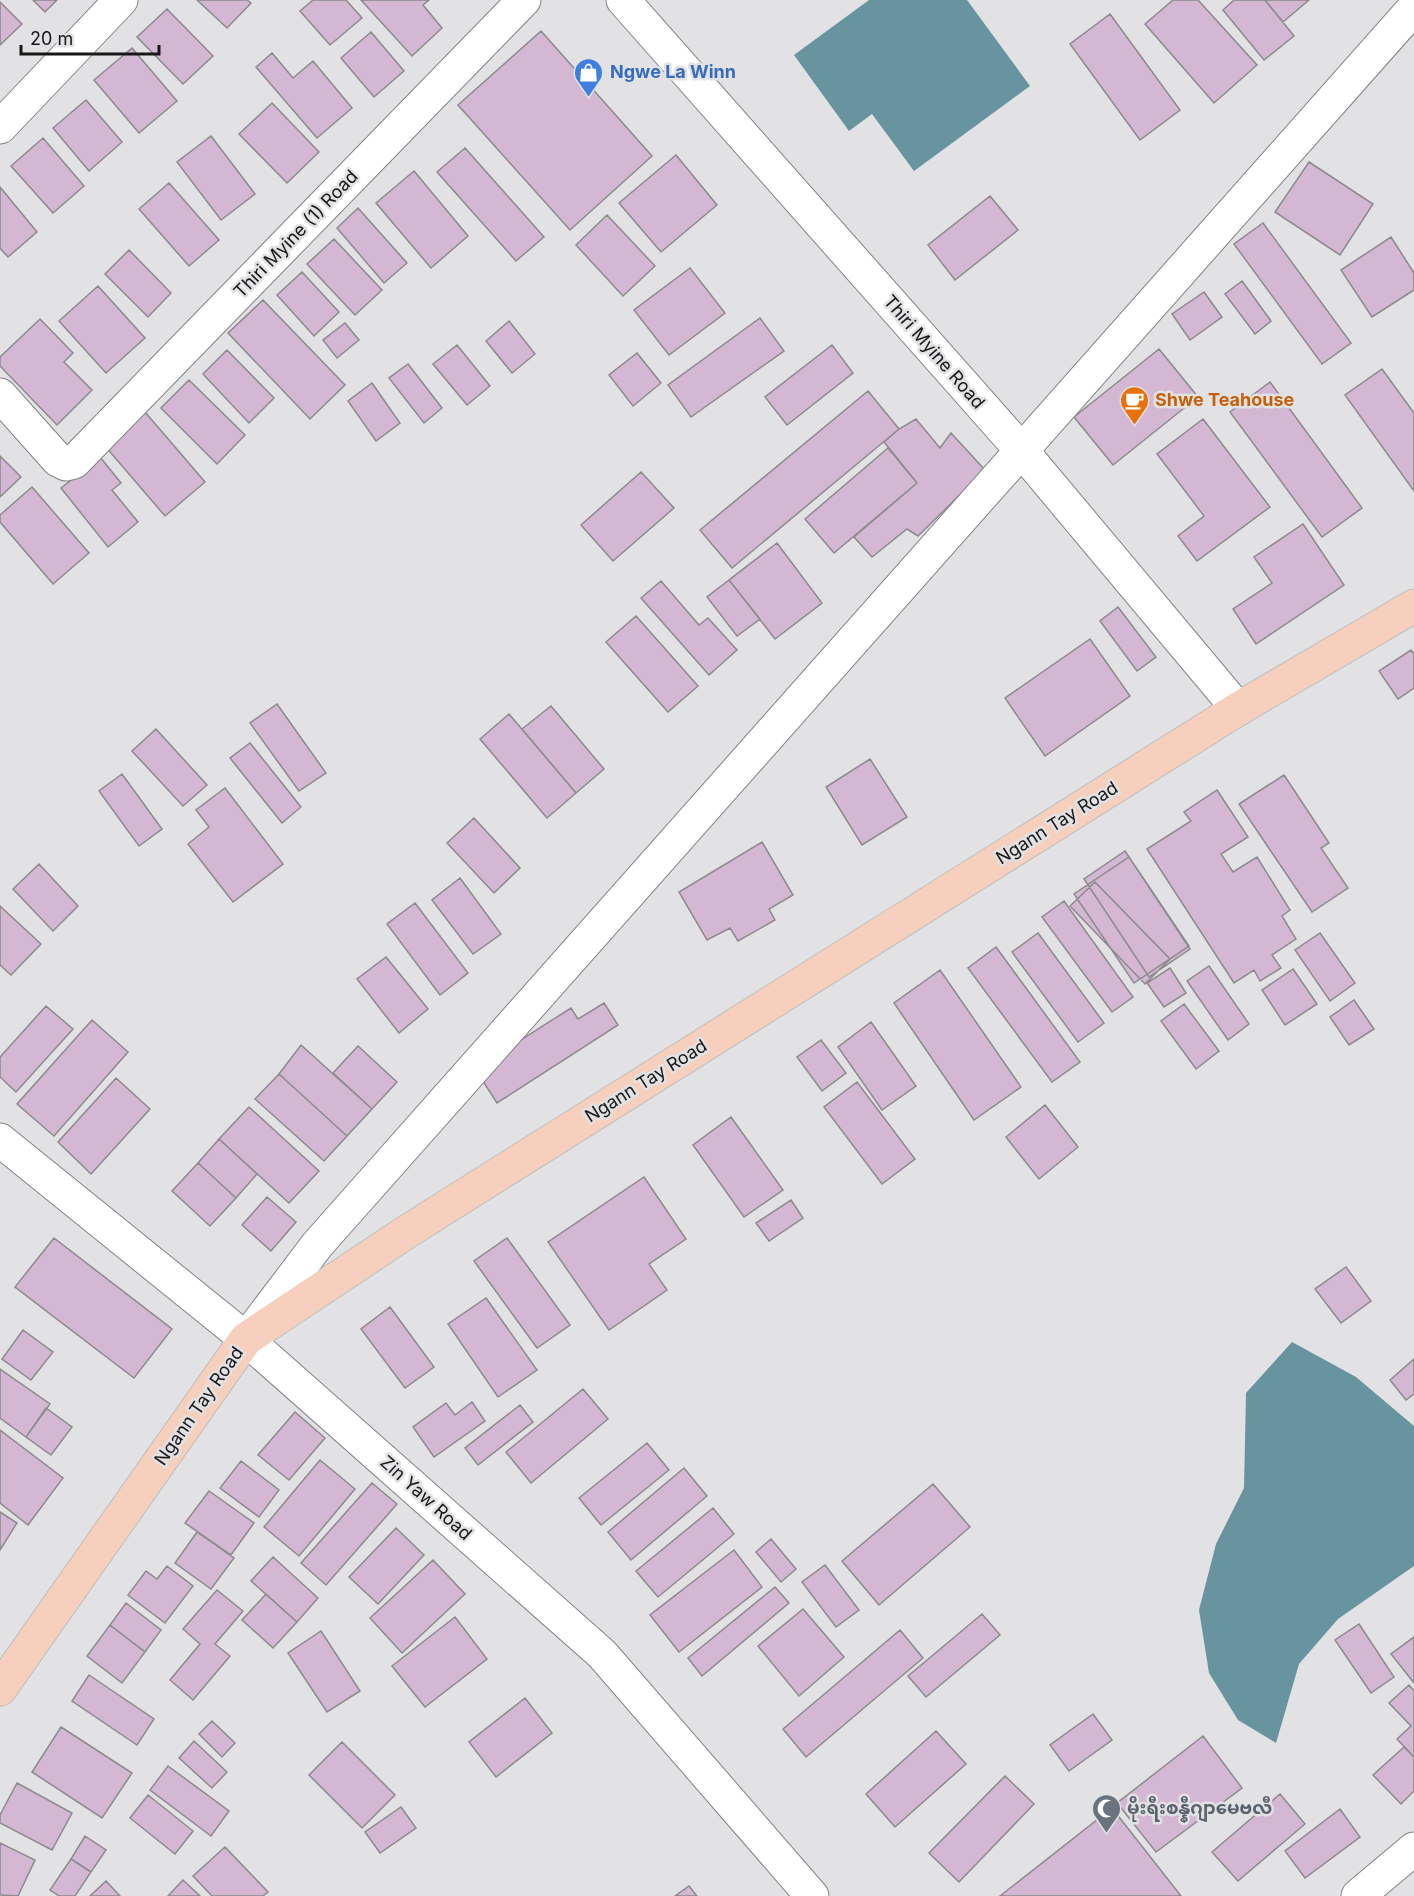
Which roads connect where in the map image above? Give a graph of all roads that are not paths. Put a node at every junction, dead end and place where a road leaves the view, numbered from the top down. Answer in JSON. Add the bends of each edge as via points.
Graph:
{"nodes":[{"id":1,"x":121,"y":0,"type":"edge"},
{"id":2,"x":524,"y":0,"type":"edge"},
{"id":3,"x":623,"y":0,"type":"edge"},
{"id":4,"x":1414,"y":8,"type":"edge"},
{"id":5,"x":0,"y":127,"type":"edge"},
{"id":6,"x":0,"y":395,"type":"edge"},
{"id":7,"x":1022,"y":451,"type":"junction"},
{"id":8,"x":1414,"y":606,"type":"edge"},
{"id":9,"x":1238,"y":709,"type":"junction"},
{"id":10,"x":0,"y":1140,"type":"edge"},
{"id":11,"x":246,"y":1339,"type":"junction"},
{"id":12,"x":0,"y":1689,"type":"edge"},
{"id":13,"x":1414,"y":1849,"type":"edge"},
{"id":14,"x":812,"y":1896,"type":"edge"},
{"id":15,"x":1358,"y":1896,"type":"edge"}],
"edges":[{"from":1,"to":5,"type":"street"},
{"from":2,"to":6,"type":"street","name":"Thiri Myine (1) Road","via":[[74,462],[58,460]]},
{"from":3,"to":7,"type":"street","name":"Thiri Myine Road"},
{"from":4,"to":7,"type":"street"},
{"from":7,"to":9,"type":"street","name":"Thiri Myine Road"},
{"from":7,"to":11,"type":"street","via":[[317,1245]]},
{"from":8,"to":9,"type":"main road","name":"Ngann Tay Road"},
{"from":9,"to":11,"type":"main road","name":"Ngann Tay Road","via":[[408,1231]]},
{"from":10,"to":11,"type":"street","name":"Zin Yaw Road"},
{"from":11,"to":12,"type":"main road","name":"Ngann Tay Road"},
{"from":11,"to":14,"type":"street","name":"Zin Yaw Road","via":[[602,1654]]},
{"from":13,"to":15,"type":"street"}]}
